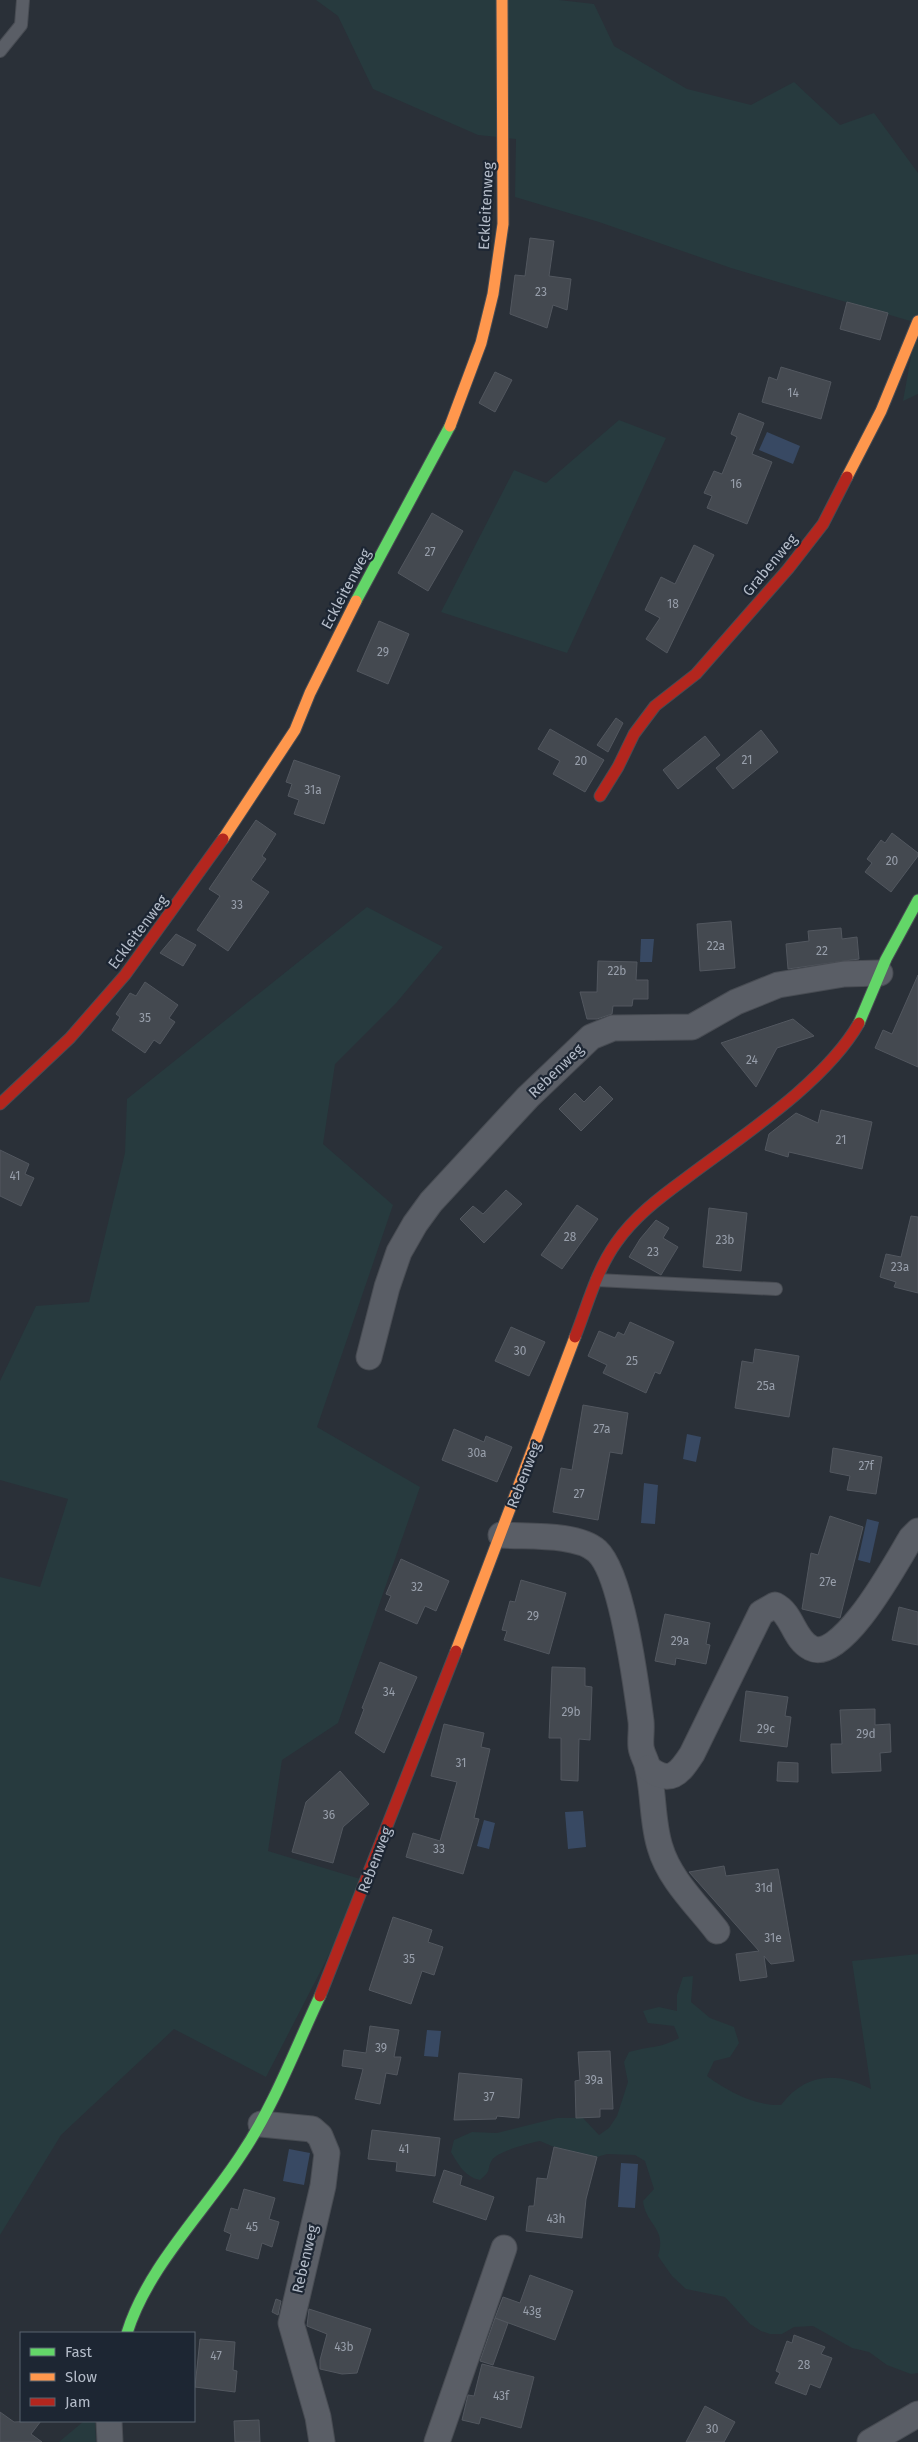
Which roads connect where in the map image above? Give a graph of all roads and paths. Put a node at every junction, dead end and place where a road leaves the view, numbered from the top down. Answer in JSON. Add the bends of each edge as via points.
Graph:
{"nodes":[{"id":1,"x":23,"y":0,"type":"edge"},
{"id":2,"x":502,"y":0,"type":"edge"},
{"id":3,"x":0,"y":52,"type":"edge"},
{"id":4,"x":918,"y":321,"type":"edge"},
{"id":5,"x":600,"y":796,"type":"dead end"},
{"id":6,"x":918,"y":900,"type":"edge"},
{"id":7,"x":880,"y":973,"type":"junction"},
{"id":8,"x":0,"y":1104,"type":"edge"},
{"id":9,"x":597,"y":1280,"type":"junction"},
{"id":10,"x":776,"y":1289,"type":"dead end"},
{"id":11,"x":368,"y":1357,"type":"dead end"},
{"id":12,"x":918,"y":1531,"type":"edge"},
{"id":13,"x":501,"y":1535,"type":"junction"},
{"id":14,"x":648,"y":1768,"type":"junction"},
{"id":15,"x":717,"y":1931,"type":"dead end"},
{"id":16,"x":262,"y":2124,"type":"junction"},
{"id":17,"x":504,"y":2248,"type":"dead end"},
{"id":18,"x":126,"y":2332,"type":"edge"},
{"id":19,"x":918,"y":2414,"type":"edge"},
{"id":20,"x":109,"y":2422,"type":"edge"},
{"id":21,"x":110,"y":2442,"type":"edge"},
{"id":22,"x":322,"y":2442,"type":"edge"},
{"id":23,"x":437,"y":2442,"type":"edge"},
{"id":24,"x":870,"y":2442,"type":"edge"}],
"edges":[{"from":1,"to":3,"type":"lane","via":[[21,25]]},
{"from":2,"to":8,"type":"street","name":"Eckleitenweg","via":[[503,224],[493,294],[481,343],[451,425],[361,592],[295,730],[238,819],[125,975],[70,1038]]},
{"from":4,"to":5,"type":"street","name":"Grabenweg","via":[[881,411],[823,524],[696,674],[655,706],[634,734]]},
{"from":6,"to":7,"type":"street","name":"Rebenweg"},
{"from":7,"to":9,"type":"street","name":"Rebenweg","via":[[858,1025],[844,1047],[777,1109],[644,1210],[615,1244]]},
{"from":7,"to":11,"type":"street","name":"Rebenweg","via":[[844,974],[778,985],[736,1002],[692,1027],[613,1028],[591,1037],[528,1097],[414,1224],[399,1252]]},
{"from":9,"to":10,"type":"lane"},
{"from":9,"to":13,"type":"street","name":"Rebenweg"},
{"from":12,"to":14,"type":"street","via":[[866,1609],[834,1645],[817,1650],[809,1648],[789,1617],[775,1605],[761,1613],[683,1768],[666,1778]]},
{"from":13,"to":14,"type":"street","via":[[580,1542],[598,1552],[606,1564],[625,1627],[641,1722],[641,1749]]},
{"from":13,"to":16,"type":"street","name":"Rebenweg","via":[[330,1974]]},
{"from":14,"to":15,"type":"street","via":[[660,1847],[671,1872]]},
{"from":16,"to":18,"type":"street","name":"Rebenweg","via":[[156,2274]]},
{"from":16,"to":22,"type":"street","name":"Rebenweg","via":[[312,2129],[320,2136],[328,2153],[291,2323]]},
{"from":17,"to":23,"type":"street"},
{"from":19,"to":24,"type":"street"},
{"from":20,"to":21,"type":"street"}]}
